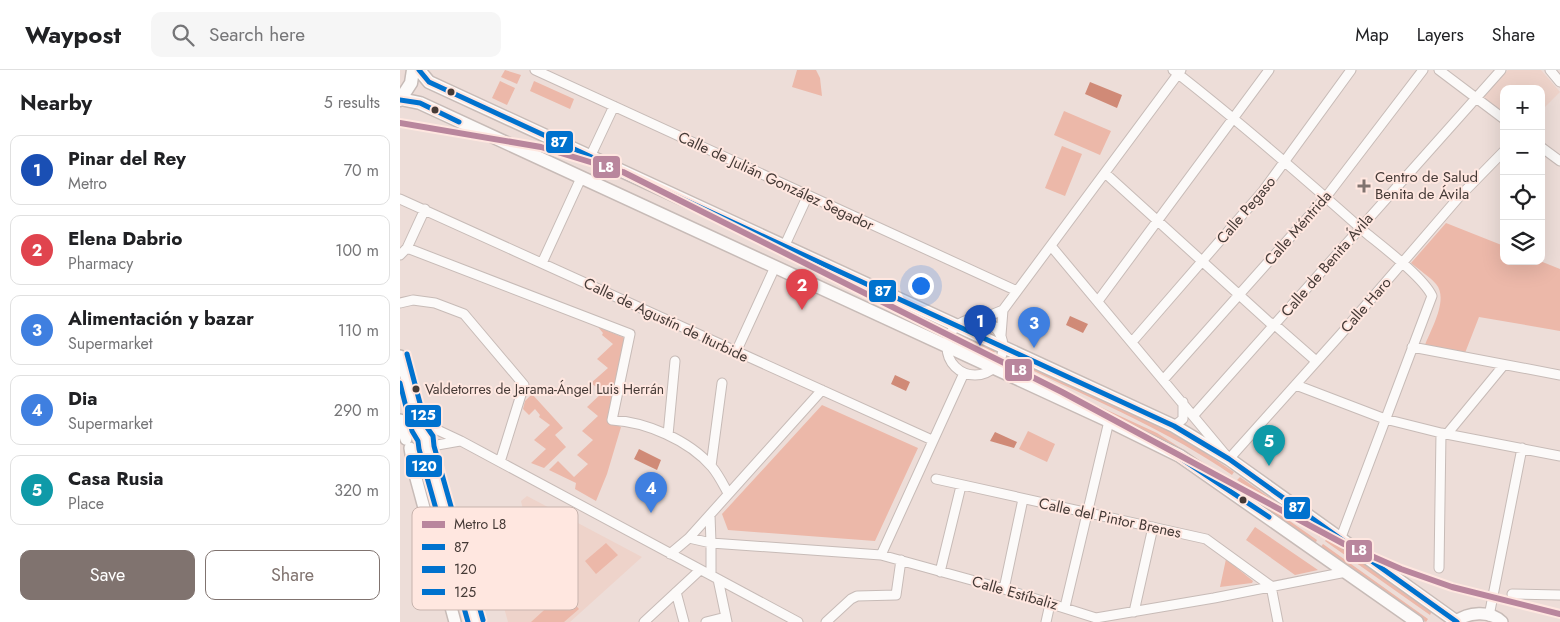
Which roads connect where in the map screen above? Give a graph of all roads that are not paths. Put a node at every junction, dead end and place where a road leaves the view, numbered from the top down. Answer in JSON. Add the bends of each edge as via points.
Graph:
{"nodes":[{"id":1,"x":413,"y":70,"type":"edge"},
{"id":2,"x":419,"y":70,"type":"edge"},
{"id":3,"x":535,"y":70,"type":"edge"},
{"id":4,"x":1269,"y":70,"type":"edge"},
{"id":5,"x":1351,"y":70,"type":"edge"},
{"id":6,"x":1423,"y":70,"type":"edge"},
{"id":7,"x":1439,"y":70,"type":"edge"},
{"id":8,"x":1501,"y":70,"type":"edge"},
{"id":9,"x":1550,"y":70,"type":"edge"},
{"id":10,"x":1178,"y":71,"type":"edge"},
{"id":11,"x":1560,"y":82,"type":"edge"},
{"id":12,"x":1476,"y":98,"type":"junction"},
{"id":13,"x":401,"y":100,"type":"edge"},
{"id":14,"x":614,"y":106,"type":"junction"},
{"id":15,"x":1500,"y":115,"type":"edge"},
{"id":16,"x":1233,"y":118,"type":"junction"},
{"id":17,"x":1545,"y":150,"type":"edge"},
{"id":18,"x":1500,"y":155,"type":"edge"},
{"id":19,"x":590,"y":158,"type":"junction"},
{"id":20,"x":1560,"y":161,"type":"edge"},
{"id":21,"x":1285,"y":162,"type":"junction"},
{"id":22,"x":1105,"y":172,"type":"junction"},
{"id":23,"x":581,"y":178,"type":"junction"},
{"id":24,"x":808,"y":195,"type":"junction"},
{"id":25,"x":1326,"y":197,"type":"junction"},
{"id":26,"x":400,"y":199,"type":"edge"},
{"id":27,"x":425,"y":210,"type":"junction"},
{"id":28,"x":1157,"y":219,"type":"junction"},
{"id":29,"x":1360,"y":227,"type":"junction"},
{"id":30,"x":1050,"y":246,"type":"junction"},
{"id":31,"x":784,"y":247,"type":"junction"},
{"id":32,"x":404,"y":252,"type":"edge"},
{"id":33,"x":1203,"y":261,"type":"junction"},
{"id":34,"x":542,"y":263,"type":"junction"},
{"id":35,"x":1402,"y":264,"type":"junction"},
{"id":36,"x":775,"y":267,"type":"junction"},
{"id":37,"x":1017,"y":291,"type":"junction"},
{"id":38,"x":1240,"y":295,"type":"junction"},
{"id":39,"x":1098,"y":301,"type":"junction"},
{"id":40,"x":400,"y":303,"type":"edge"},
{"id":41,"x":1003,"y":310,"type":"junction"},
{"id":42,"x":981,"y":318,"type":"junction"},
{"id":43,"x":1275,"y":324,"type":"junction"},
{"id":44,"x":956,"y":326,"type":"junction"},
{"id":45,"x":1003,"y":341,"type":"junction"},
{"id":46,"x":1132,"y":342,"type":"junction"},
{"id":47,"x":947,"y":346,"type":"junction"},
{"id":48,"x":1412,"y":348,"type":"junction"},
{"id":49,"x":736,"y":352,"type":"junction"},
{"id":50,"x":400,"y":356,"type":"edge"},
{"id":51,"x":675,"y":361,"type":"dead end"},
{"id":52,"x":1316,"y":361,"type":"junction"},
{"id":53,"x":1503,"y":366,"type":"junction"},
{"id":54,"x":994,"y":368,"type":"junction"},
{"id":55,"x":964,"y":373,"type":"junction"},
{"id":56,"x":1560,"y":375,"type":"edge"},
{"id":57,"x":1164,"y":380,"type":"junction"},
{"id":58,"x":722,"y":383,"type":"dead end"},
{"id":59,"x":1296,"y":385,"type":"junction"},
{"id":60,"x":822,"y":390,"type":"junction"},
{"id":61,"x":1183,"y":402,"type":"junction"},
{"id":62,"x":1193,"y":416,"type":"junction"},
{"id":63,"x":1385,"y":419,"type":"junction"},
{"id":64,"x":400,"y":420,"type":"edge"},
{"id":65,"x":1109,"y":421,"type":"junction"},
{"id":66,"x":1174,"y":426,"type":"junction"},
{"id":67,"x":419,"y":429,"type":"junction"},
{"id":68,"x":406,"y":434,"type":"junction"},
{"id":69,"x":1444,"y":434,"type":"junction"},
{"id":70,"x":668,"y":435,"type":"junction"},
{"id":71,"x":932,"y":440,"type":"junction"},
{"id":72,"x":461,"y":441,"type":"junction"},
{"id":73,"x":426,"y":447,"type":"junction"},
{"id":74,"x":410,"y":448,"type":"junction"},
{"id":75,"x":1522,"y":448,"type":"junction"},
{"id":76,"x":1560,"y":456,"type":"edge"},
{"id":77,"x":1229,"y":459,"type":"junction"},
{"id":78,"x":500,"y":462,"type":"junction"},
{"id":79,"x":712,"y":466,"type":"junction"},
{"id":80,"x":936,"y":479,"type":"dead end"},
{"id":81,"x":961,"y":486,"type":"junction"},
{"id":82,"x":728,"y":493,"type":"junction"},
{"id":83,"x":1023,"y":499,"type":"junction"},
{"id":84,"x":424,"y":507,"type":"edge"},
{"id":85,"x":444,"y":507,"type":"edge"},
{"id":86,"x":1089,"y":513,"type":"junction"},
{"id":87,"x":710,"y":514,"type":"junction"},
{"id":88,"x":1153,"y":527,"type":"junction"},
{"id":89,"x":689,"y":538,"type":"junction"},
{"id":90,"x":1340,"y":540,"type":"junction"},
{"id":91,"x":712,"y":543,"type":"junction"},
{"id":92,"x":670,"y":554,"type":"junction"},
{"id":93,"x":881,"y":555,"type":"junction"},
{"id":94,"x":901,"y":560,"type":"junction"},
{"id":95,"x":1439,"y":568,"type":"dead end"},
{"id":96,"x":700,"y":570,"type":"junction"},
{"id":97,"x":940,"y":572,"type":"junction"},
{"id":98,"x":1346,"y":572,"type":"junction"},
{"id":99,"x":715,"y":577,"type":"junction"},
{"id":100,"x":1270,"y":586,"type":"junction"},
{"id":101,"x":1004,"y":588,"type":"junction"},
{"id":102,"x":676,"y":592,"type":"junction"},
{"id":103,"x":1512,"y":594,"type":"dead end"},
{"id":104,"x":1560,"y":595,"type":"edge"},
{"id":105,"x":1050,"y":604,"type":"junction"},
{"id":106,"x":1065,"y":607,"type":"junction"},
{"id":107,"x":1134,"y":612,"type":"junction"},
{"id":108,"x":1489,"y":616,"type":"junction"},
{"id":109,"x":726,"y":619,"type":"edge"},
{"id":110,"x":1096,"y":620,"type":"edge"},
{"id":111,"x":644,"y":622,"type":"edge"},
{"id":112,"x":684,"y":622,"type":"edge"},
{"id":113,"x":706,"y":622,"type":"edge"},
{"id":114,"x":798,"y":622,"type":"edge"},
{"id":115,"x":826,"y":622,"type":"edge"},
{"id":116,"x":1046,"y":622,"type":"edge"},
{"id":117,"x":1278,"y":622,"type":"edge"},
{"id":118,"x":1417,"y":622,"type":"edge"},
{"id":119,"x":1456,"y":622,"type":"edge"},
{"id":120,"x":1502,"y":622,"type":"edge"}],
"edges":[{"from":1,"to":13,"type":"main road"},
{"from":2,"to":19,"type":"main road","via":[[430,82]]},
{"from":3,"to":14,"type":"street","name":"Calle de Julián González Segador"},
{"from":4,"to":16,"type":"street"},
{"from":5,"to":21,"type":"street","name":"Calle Pegaso"},
{"from":6,"to":25,"type":"street","name":"Calle Méntrida"},
{"from":7,"to":12,"type":"street"},
{"from":8,"to":12,"type":"street","name":"Calle de Benita Ávila"},
{"from":9,"to":11,"type":"street"},
{"from":10,"to":16,"type":"street"},
{"from":10,"to":22,"type":"street"},
{"from":12,"to":15,"type":"street"},
{"from":12,"to":29,"type":"street","name":"Calle de Benita Ávila"},
{"from":13,"to":23,"type":"main road","via":[[420,103]]},
{"from":14,"to":19,"type":"street"},
{"from":14,"to":24,"type":"street","name":"Calle de Julián González Segador"},
{"from":16,"to":21,"type":"street"},
{"from":16,"to":28,"type":"street"},
{"from":17,"to":20,"type":"street"},
{"from":18,"to":35,"type":"street","name":"Calle Haro"},
{"from":19,"to":31,"type":"main road"},
{"from":21,"to":25,"type":"street"},
{"from":21,"to":33,"type":"street","name":"Calle Pegaso"},
{"from":22,"to":28,"type":"street"},
{"from":22,"to":30,"type":"street"},
{"from":23,"to":34,"type":"street"},
{"from":23,"to":36,"type":"main road"},
{"from":24,"to":31,"type":"street"},
{"from":24,"to":37,"type":"street","name":"Calle de Julián González Segador"},
{"from":25,"to":29,"type":"street"},
{"from":25,"to":38,"type":"street","name":"Calle Méntrida"},
{"from":26,"to":27,"type":"street","name":"Calle de Agustín de Iturbide"},
{"from":27,"to":32,"type":"street"},
{"from":27,"to":34,"type":"street","name":"Calle de Agustín de Iturbide"},
{"from":28,"to":33,"type":"street"},
{"from":28,"to":39,"type":"street"},
{"from":29,"to":35,"type":"street"},
{"from":29,"to":43,"type":"street","name":"Calle de Benita Ávila"},
{"from":30,"to":37,"type":"street"},
{"from":30,"to":39,"type":"street"},
{"from":31,"to":44,"type":"main road"},
{"from":32,"to":70,"type":"street","via":[[630,334],[612,420]]},
{"from":33,"to":38,"type":"street"},
{"from":33,"to":46,"type":"street","name":"Calle Pegaso"},
{"from":34,"to":49,"type":"street","name":"Calle de Agustín de Iturbide"},
{"from":35,"to":48,"type":"street","via":[[1432,296]]},
{"from":35,"to":52,"type":"street","name":"Calle Haro"},
{"from":36,"to":47,"type":"main road"},
{"from":36,"to":49,"type":"street"},
{"from":37,"to":41,"type":"street"},
{"from":38,"to":43,"type":"street"},
{"from":38,"to":57,"type":"street","name":"Calle Méntrida"},
{"from":39,"to":46,"type":"street"},
{"from":40,"to":78,"type":"street","via":[[412,300],[464,314],[524,385]]},
{"from":41,"to":42,"type":"street"},
{"from":41,"to":45,"type":"street"},
{"from":42,"to":44,"type":"street"},
{"from":42,"to":45,"type":"street","via":[[995,326]]},
{"from":43,"to":52,"type":"street"},
{"from":43,"to":62,"type":"street","name":"Calle de Benita Ávila"},
{"from":44,"to":45,"type":"main road"},
{"from":44,"to":47,"type":"street"},
{"from":45,"to":54,"type":"street"},
{"from":45,"to":66,"type":"main road"},
{"from":46,"to":57,"type":"street"},
{"from":47,"to":54,"type":"main road"},
{"from":47,"to":55,"type":"street","via":[[951,362]]},
{"from":48,"to":53,"type":"street"},
{"from":48,"to":63,"type":"street"},
{"from":49,"to":60,"type":"street","name":"Calle de Agustín de Iturbide"},
{"from":50,"to":67,"type":"street"},
{"from":51,"to":70,"type":"street"},
{"from":52,"to":59,"type":"street","name":"Calle Haro"},
{"from":53,"to":56,"type":"street"},
{"from":53,"to":69,"type":"street"},
{"from":54,"to":55,"type":"street","via":[[977,376]]},
{"from":54,"to":65,"type":"main road"},
{"from":55,"to":71,"type":"street"},
{"from":57,"to":61,"type":"street"},
{"from":58,"to":79,"type":"street"},
{"from":59,"to":63,"type":"street"},
{"from":59,"to":77,"type":"street","name":"Calle Haro"},
{"from":60,"to":71,"type":"street","name":"Calle de Agustín de Iturbide"},
{"from":60,"to":82,"type":"street"},
{"from":61,"to":62,"type":"street"},
{"from":61,"to":66,"type":"street","via":[[1183,419]]},
{"from":62,"to":77,"type":"street"},
{"from":63,"to":69,"type":"street"},
{"from":63,"to":90,"type":"street"},
{"from":64,"to":68,"type":"street"},
{"from":65,"to":86,"type":"street"},
{"from":65,"to":98,"type":"main road","via":[[1180,456]]},
{"from":66,"to":77,"type":"main road"},
{"from":67,"to":68,"type":"street","via":[[412,429]]},
{"from":67,"to":72,"type":"street","via":[[429,426]]},
{"from":67,"to":73,"type":"street","via":[[426,438]]},
{"from":68,"to":74,"type":"street"},
{"from":69,"to":75,"type":"street"},
{"from":69,"to":95,"type":"street"},
{"from":70,"to":79,"type":"street"},
{"from":71,"to":93,"type":"street"},
{"from":72,"to":73,"type":"street"},
{"from":72,"to":78,"type":"street"},
{"from":73,"to":74,"type":"street","via":[[418,452]]},
{"from":73,"to":85,"type":"street"},
{"from":74,"to":84,"type":"street"},
{"from":75,"to":76,"type":"street"},
{"from":75,"to":108,"type":"street"},
{"from":77,"to":90,"type":"main road"},
{"from":78,"to":92,"type":"street"},
{"from":79,"to":82,"type":"street"},
{"from":80,"to":81,"type":"street","name":"Calle del Pintor Brenes"},
{"from":81,"to":83,"type":"street","name":"Calle del Pintor Brenes"},
{"from":81,"to":97,"type":"street"},
{"from":82,"to":87,"type":"street"},
{"from":83,"to":86,"type":"street","name":"Calle del Pintor Brenes"},
{"from":83,"to":101,"type":"street"},
{"from":86,"to":88,"type":"street","name":"Calle del Pintor Brenes"},
{"from":86,"to":106,"type":"street"},
{"from":87,"to":89,"type":"street"},
{"from":87,"to":91,"type":"street"},
{"from":88,"to":100,"type":"street","name":"Calle del Pintor Brenes","via":[[1206,539]]},
{"from":88,"to":107,"type":"street"},
{"from":89,"to":91,"type":"street","name":"Calle Estíbaliz"},
{"from":89,"to":92,"type":"street"},
{"from":90,"to":119,"type":"main road"},
{"from":91,"to":93,"type":"street","name":"Calle Estíbaliz"},
{"from":91,"to":99,"type":"street"},
{"from":92,"to":96,"type":"street"},
{"from":93,"to":94,"type":"street","name":"Calle Estíbaliz"},
{"from":94,"to":97,"type":"street","name":"Calle Estíbaliz"},
{"from":94,"to":115,"type":"street","via":[[896,595],[857,596]]},
{"from":96,"to":99,"type":"street"},
{"from":96,"to":102,"type":"street"},
{"from":97,"to":101,"type":"street","name":"Calle Estíbaliz"},
{"from":98,"to":100,"type":"street","name":"Calle Estíbaliz"},
{"from":98,"to":118,"type":"main road"},
{"from":99,"to":109,"type":"street"},
{"from":99,"to":114,"type":"street"},
{"from":100,"to":107,"type":"street","name":"Calle Estíbaliz"},
{"from":100,"to":117,"type":"street"},
{"from":101,"to":105,"type":"street","name":"Calle Estíbaliz"},
{"from":102,"to":111,"type":"street"},
{"from":102,"to":112,"type":"street"},
{"from":103,"to":104,"type":"street"},
{"from":105,"to":106,"type":"street","name":"Calle Estíbaliz"},
{"from":105,"to":116,"type":"street"},
{"from":106,"to":110,"type":"street","name":"Calle Estíbaliz"},
{"from":107,"to":110,"type":"street","name":"Calle Estíbaliz"},
{"from":108,"to":119,"type":"street","via":[[1478,613]]},
{"from":108,"to":120,"type":"street"},
{"from":109,"to":113,"type":"street"}]}
